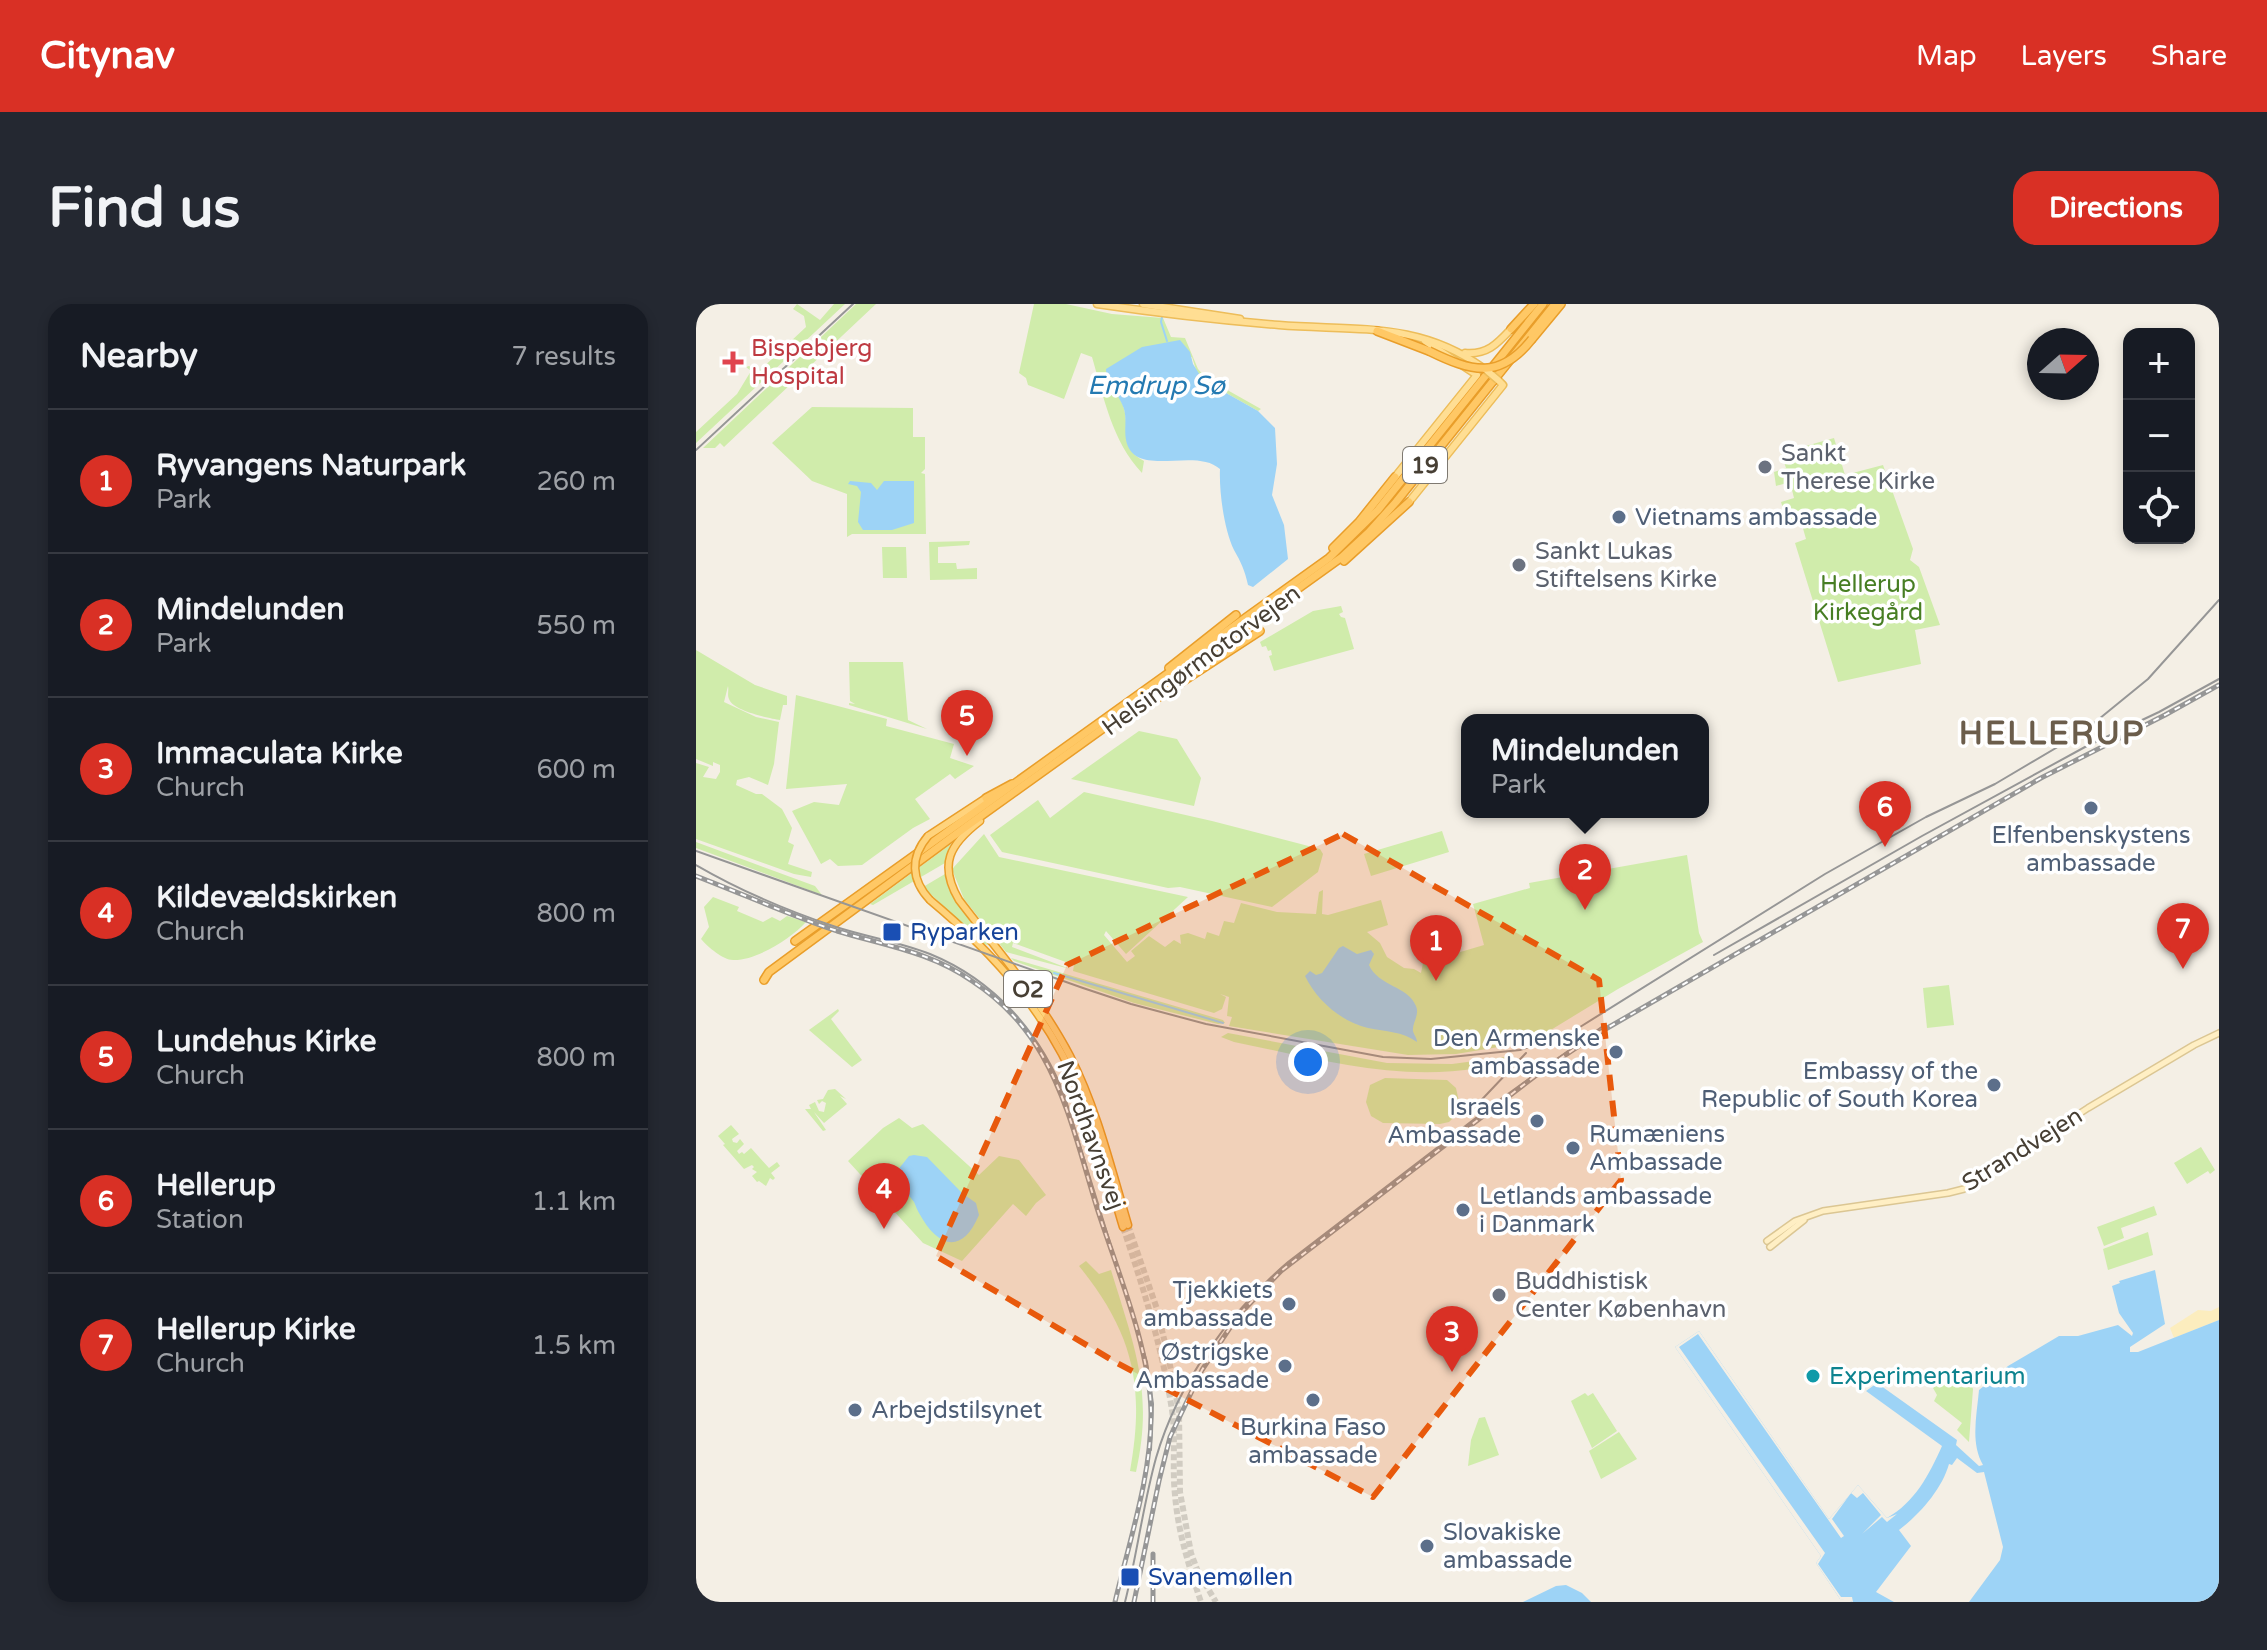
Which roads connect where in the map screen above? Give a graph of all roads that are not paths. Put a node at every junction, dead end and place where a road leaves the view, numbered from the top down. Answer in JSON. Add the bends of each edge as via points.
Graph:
{"nodes":[{"id":1,"x":1097,"y":304,"type":"edge"},
{"id":2,"x":1143,"y":304,"type":"edge"},
{"id":3,"x":1534,"y":304,"type":"edge"},
{"id":4,"x":1543,"y":304,"type":"edge"},
{"id":5,"x":1555,"y":304,"type":"edge"},
{"id":6,"x":1561,"y":304,"type":"edge"},
{"id":7,"x":1251,"y":322,"type":"junction"},
{"id":8,"x":1511,"y":329,"type":"joint"},
{"id":9,"x":1377,"y":331,"type":"junction"},
{"id":10,"x":1422,"y":339,"type":"junction"},
{"id":11,"x":1460,"y":352,"type":"junction"},
{"id":12,"x":1395,"y":477,"type":"joint"},
{"id":13,"x":1409,"y":502,"type":"joint"},
{"id":14,"x":1282,"y":593,"type":"junction"},
{"id":15,"x":1276,"y":607,"type":"junction"},
{"id":16,"x":1236,"y":615,"type":"dead end"},
{"id":17,"x":1260,"y":631,"type":"dead end"},
{"id":18,"x":1134,"y":698,"type":"junction"},
{"id":19,"x":1095,"y":735,"type":"junction"},
{"id":20,"x":1021,"y":784,"type":"junction"},
{"id":21,"x":986,"y":798,"type":"joint"},
{"id":22,"x":795,"y":941,"type":"dead end"},
{"id":23,"x":764,"y":980,"type":"dead end"},
{"id":24,"x":2219,"y":1033,"type":"edge"},
{"id":25,"x":1769,"y":1244,"type":"dead end"}],
"edges":[{"from":1,"to":7,"type":"main road"},
{"from":2,"to":7,"type":"main road"},
{"from":3,"to":8,"type":"highway"},
{"from":4,"to":14,"type":"highway","name":"Helsingørmotorvejen","number":"19","via":[[1372,516]]},
{"from":5,"to":15,"type":"highway","name":"Helsingørmotorvejen","number":"19","via":[[1369,532]]},
{"from":6,"to":9,"type":"highway","bridge":true,"via":[[1516,359],[1491,368],[1459,364]]},
{"from":7,"to":9,"type":"main road"},
{"from":8,"to":11,"type":"main road","via":[[1486,352]]},
{"from":9,"to":10,"type":"main road"},
{"from":10,"to":11,"type":"main road"},
{"from":10,"to":12,"type":"main road","via":[[1477,375]]},
{"from":11,"to":13,"type":"main road","bridge":true,"via":[[1501,383]]},
{"from":12,"to":14,"type":"highway","via":[[1351,531]]},
{"from":13,"to":15,"type":"highway","via":[[1337,567]]},
{"from":14,"to":18,"type":"highway","name":"Helsingørmotorvejen","number":"19"},
{"from":15,"to":19,"type":"highway","name":"Helsingørmotorvejen","number":"19"},
{"from":16,"to":18,"type":"highway"},
{"from":17,"to":19,"type":"highway"},
{"from":18,"to":20,"type":"highway","name":"Helsingørmotorvejen","number":"19"},
{"from":19,"to":20,"type":"highway","name":"Helsingørmotorvejen","number":"19"},
{"from":20,"to":21,"type":"highway","number":"O2"},
{"from":20,"to":21,"type":"highway","name":"Nordhavnsvej","number":"O2","bridge":true,"via":[[959,839],[950,856],[949,877],[959,900],[1029,990],[1069,1054],[1092,1108],[1125,1226],[1087,1110],[1050,1033],[1003,968],[919,886],[916,854],[928,836]]},
{"from":20,"to":22,"type":"highway","name":"Helsingørmotorvejen","number":"19"},
{"from":20,"to":23,"type":"highway","name":"Helsingørmotorvejen","number":"19"},
{"from":24,"to":25,"type":"main road","name":"Strandvejen","via":[[2088,1108],[1964,1189],[1833,1209],[1807,1217]]}]}
